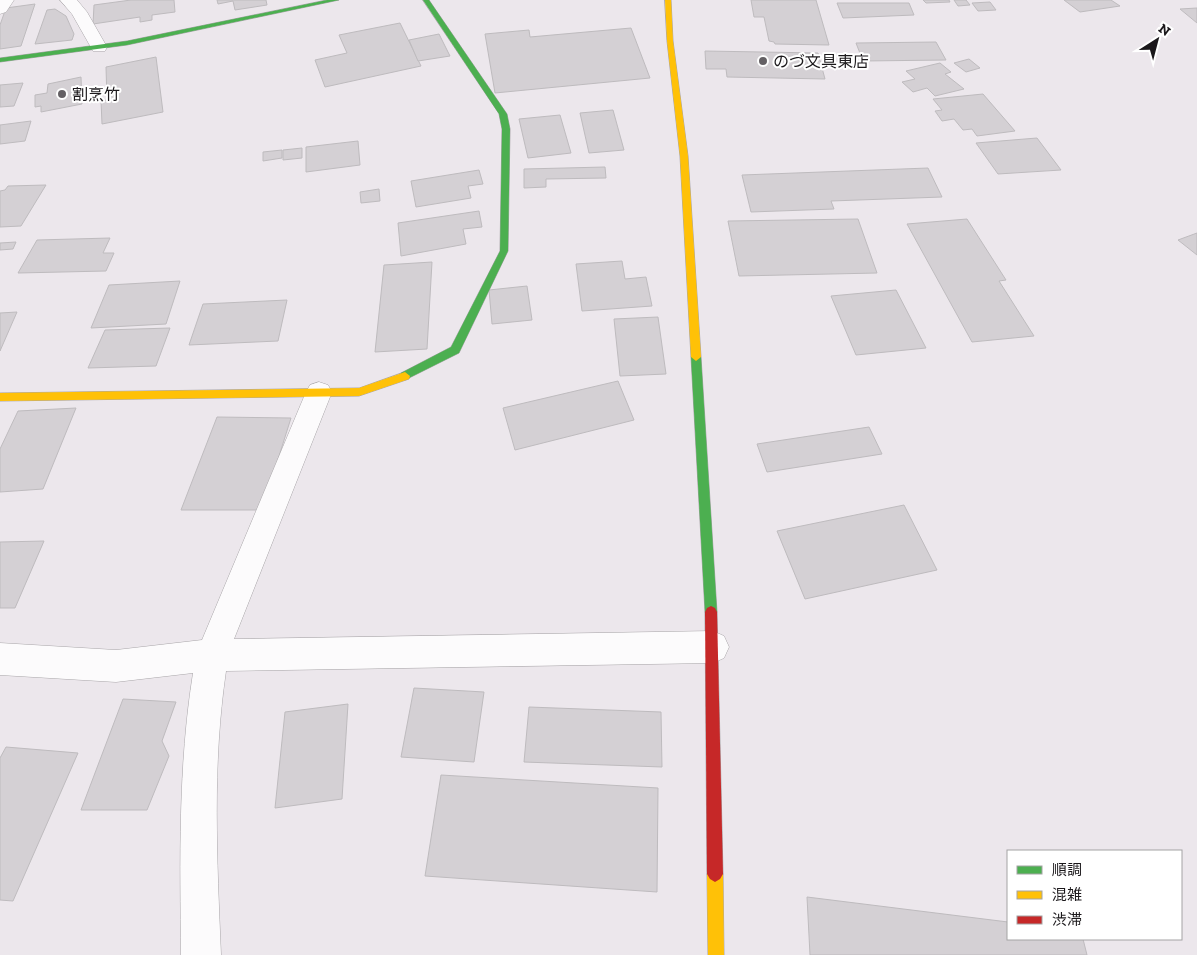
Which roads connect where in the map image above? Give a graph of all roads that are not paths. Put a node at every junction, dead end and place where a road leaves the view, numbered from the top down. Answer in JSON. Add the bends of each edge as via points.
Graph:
{"nodes":[{"id":1,"x":6,"y":0,"type":"edge"},
{"id":2,"x":68,"y":0,"type":"edge"},
{"id":3,"x":336,"y":0,"type":"edge"},
{"id":4,"x":426,"y":0,"type":"edge"},
{"id":5,"x":668,"y":0,"type":"edge"},
{"id":6,"x":0,"y":9,"type":"edge"},
{"id":7,"x":99,"y":47,"type":"junction"},
{"id":8,"x":0,"y":60,"type":"edge"},
{"id":9,"x":319,"y":392,"type":"junction"},
{"id":10,"x":0,"y":397,"type":"edge"},
{"id":11,"x":713,"y":647,"type":"junction"},
{"id":12,"x":212,"y":655,"type":"junction"},
{"id":13,"x":0,"y":659,"type":"edge"},
{"id":14,"x":201,"y":955,"type":"edge"},
{"id":15,"x":716,"y":955,"type":"edge"}],
"edges":[{"from":1,"to":6,"type":"street"},
{"from":2,"to":7,"type":"street","via":[[80,12]]},
{"from":3,"to":7,"type":"street"},
{"from":4,"to":9,"type":"street","via":[[503,114],[506,129],[504,251],[455,350],[402,378],[359,392]]},
{"from":5,"to":11,"type":"street","via":[[684,156]]},
{"from":7,"to":8,"type":"street"},
{"from":9,"to":10,"type":"street"},
{"from":9,"to":12,"type":"street"},
{"from":11,"to":12,"type":"street"},
{"from":11,"to":15,"type":"street"},
{"from":12,"to":13,"type":"street","via":[[116,666]]},
{"from":12,"to":14,"type":"street","via":[[202,721],[197,819]]}]}
